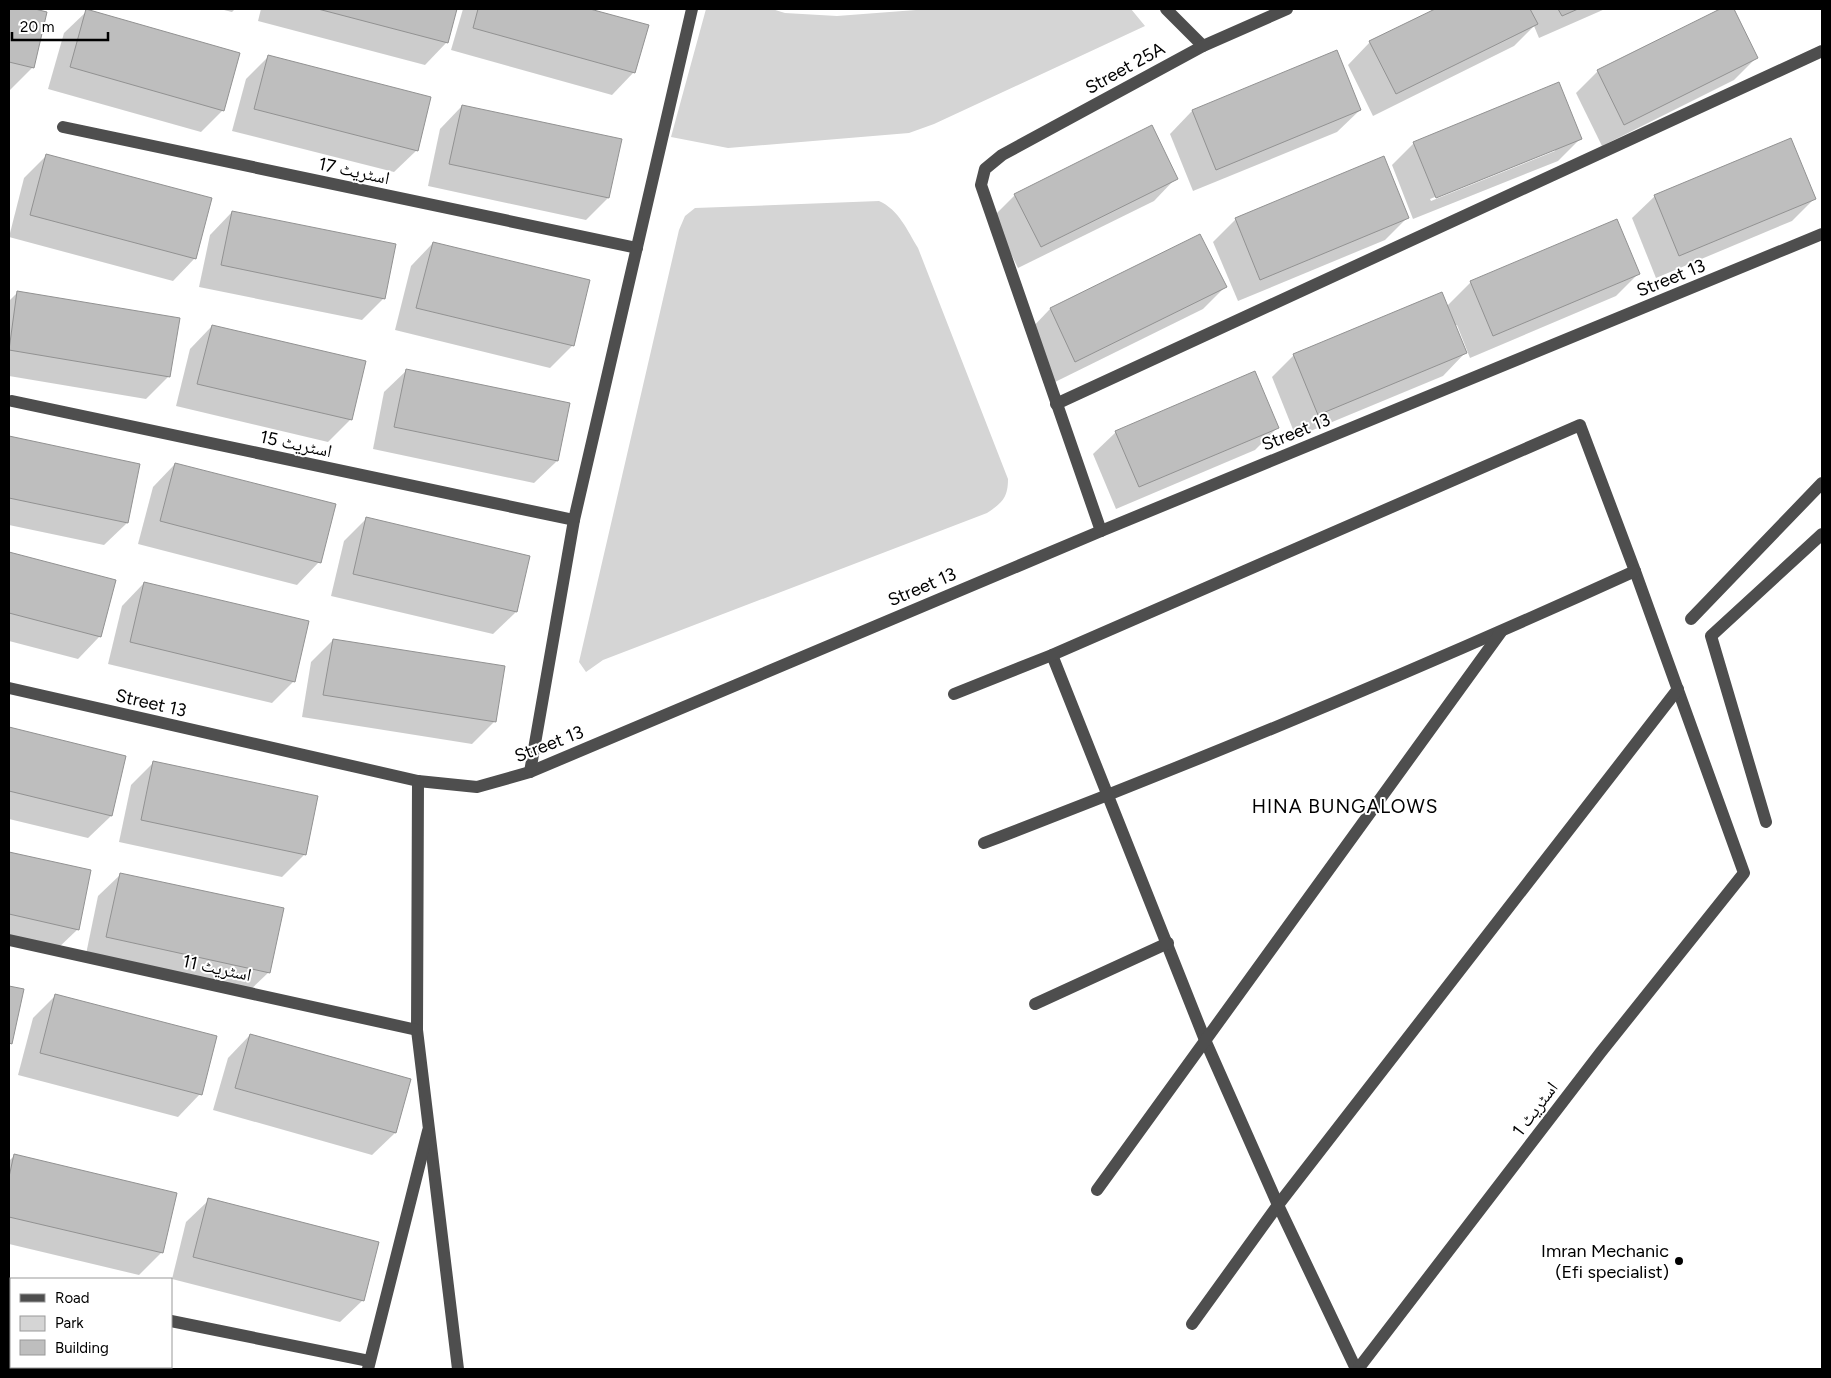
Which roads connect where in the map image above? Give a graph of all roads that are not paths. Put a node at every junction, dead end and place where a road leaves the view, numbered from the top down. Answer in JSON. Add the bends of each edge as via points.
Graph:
{"nodes":[{"id":1,"x":692,"y":9,"type":"edge"},
{"id":2,"x":1166,"y":9,"type":"edge"},
{"id":3,"x":1287,"y":9,"type":"edge"},
{"id":4,"x":1203,"y":46,"type":"junction"},
{"id":5,"x":1822,"y":51,"type":"edge"},
{"id":6,"x":63,"y":128,"type":"dead end"},
{"id":7,"x":1822,"y":234,"type":"edge"},
{"id":8,"x":637,"y":248,"type":"junction"},
{"id":9,"x":12,"y":402,"type":"dead end"},
{"id":10,"x":1056,"y":404,"type":"junction"},
{"id":11,"x":1822,"y":482,"type":"edge"},
{"id":12,"x":574,"y":520,"type":"junction"},
{"id":13,"x":1101,"y":531,"type":"junction"},
{"id":14,"x":1822,"y":534,"type":"edge"},
{"id":15,"x":1635,"y":571,"type":"junction"},
{"id":16,"x":1692,"y":619,"type":"dead end"},
{"id":17,"x":1501,"y":632,"type":"junction"},
{"id":18,"x":1052,"y":655,"type":"junction"},
{"id":19,"x":9,"y":688,"type":"edge"},
{"id":20,"x":1678,"y":689,"type":"junction"},
{"id":21,"x":954,"y":694,"type":"dead end"},
{"id":22,"x":530,"y":772,"type":"junction"},
{"id":23,"x":418,"y":781,"type":"junction"},
{"id":24,"x":1109,"y":796,"type":"junction"},
{"id":25,"x":1766,"y":822,"type":"dead end"},
{"id":26,"x":984,"y":843,"type":"dead end"},
{"id":27,"x":9,"y":940,"type":"edge"},
{"id":28,"x":1168,"y":943,"type":"junction"},
{"id":29,"x":1035,"y":1004,"type":"dead end"},
{"id":30,"x":417,"y":1030,"type":"junction"},
{"id":31,"x":1205,"y":1040,"type":"junction"},
{"id":32,"x":430,"y":1123,"type":"junction"},
{"id":33,"x":1097,"y":1190,"type":"dead end"},
{"id":34,"x":1278,"y":1205,"type":"junction"},
{"id":35,"x":172,"y":1322,"type":"edge"},
{"id":36,"x":1192,"y":1324,"type":"dead end"},
{"id":37,"x":369,"y":1365,"type":"edge"},
{"id":38,"x":458,"y":1369,"type":"edge"},
{"id":39,"x":1357,"y":1369,"type":"edge"}],
"edges":[{"from":1,"to":8,"type":"street"},
{"from":2,"to":4,"type":"street"},
{"from":3,"to":4,"type":"street","name":"Street 25A"},
{"from":4,"to":10,"type":"street","name":"Street 25A","via":[[1002,155],[985,169],[981,185]]},
{"from":5,"to":10,"type":"street"},
{"from":6,"to":8,"type":"street","name":"اسٹریٹ 17"},
{"from":7,"to":13,"type":"street","name":"Street 13"},
{"from":8,"to":12,"type":"street"},
{"from":9,"to":12,"type":"street","name":"اسٹریٹ 15"},
{"from":10,"to":13,"type":"street"},
{"from":11,"to":16,"type":"street"},
{"from":12,"to":22,"type":"street"},
{"from":13,"to":22,"type":"street","name":"Street 13"},
{"from":14,"to":25,"type":"street","via":[[1712,636]]},
{"from":15,"to":17,"type":"street"},
{"from":15,"to":18,"type":"street","via":[[1580,425]]},
{"from":15,"to":20,"type":"street"},
{"from":17,"to":24,"type":"street"},
{"from":17,"to":31,"type":"street"},
{"from":18,"to":21,"type":"street"},
{"from":18,"to":24,"type":"street"},
{"from":19,"to":23,"type":"street","name":"Street 13"},
{"from":20,"to":34,"type":"street"},
{"from":20,"to":39,"type":"street","name":"اسٹریٹ 1","via":[[1744,873],[1601,1052]]},
{"from":22,"to":23,"type":"street","name":"Street 13","via":[[477,787]]},
{"from":23,"to":30,"type":"street"},
{"from":24,"to":26,"type":"street"},
{"from":24,"to":28,"type":"street"},
{"from":27,"to":30,"type":"street","name":"اسٹریٹ 11"},
{"from":28,"to":29,"type":"street"},
{"from":28,"to":31,"type":"street"},
{"from":30,"to":32,"type":"street"},
{"from":31,"to":33,"type":"street"},
{"from":31,"to":34,"type":"street"},
{"from":32,"to":37,"type":"street"},
{"from":32,"to":38,"type":"street"},
{"from":34,"to":36,"type":"street"},
{"from":34,"to":39,"type":"street"},
{"from":35,"to":37,"type":"street"}]}
